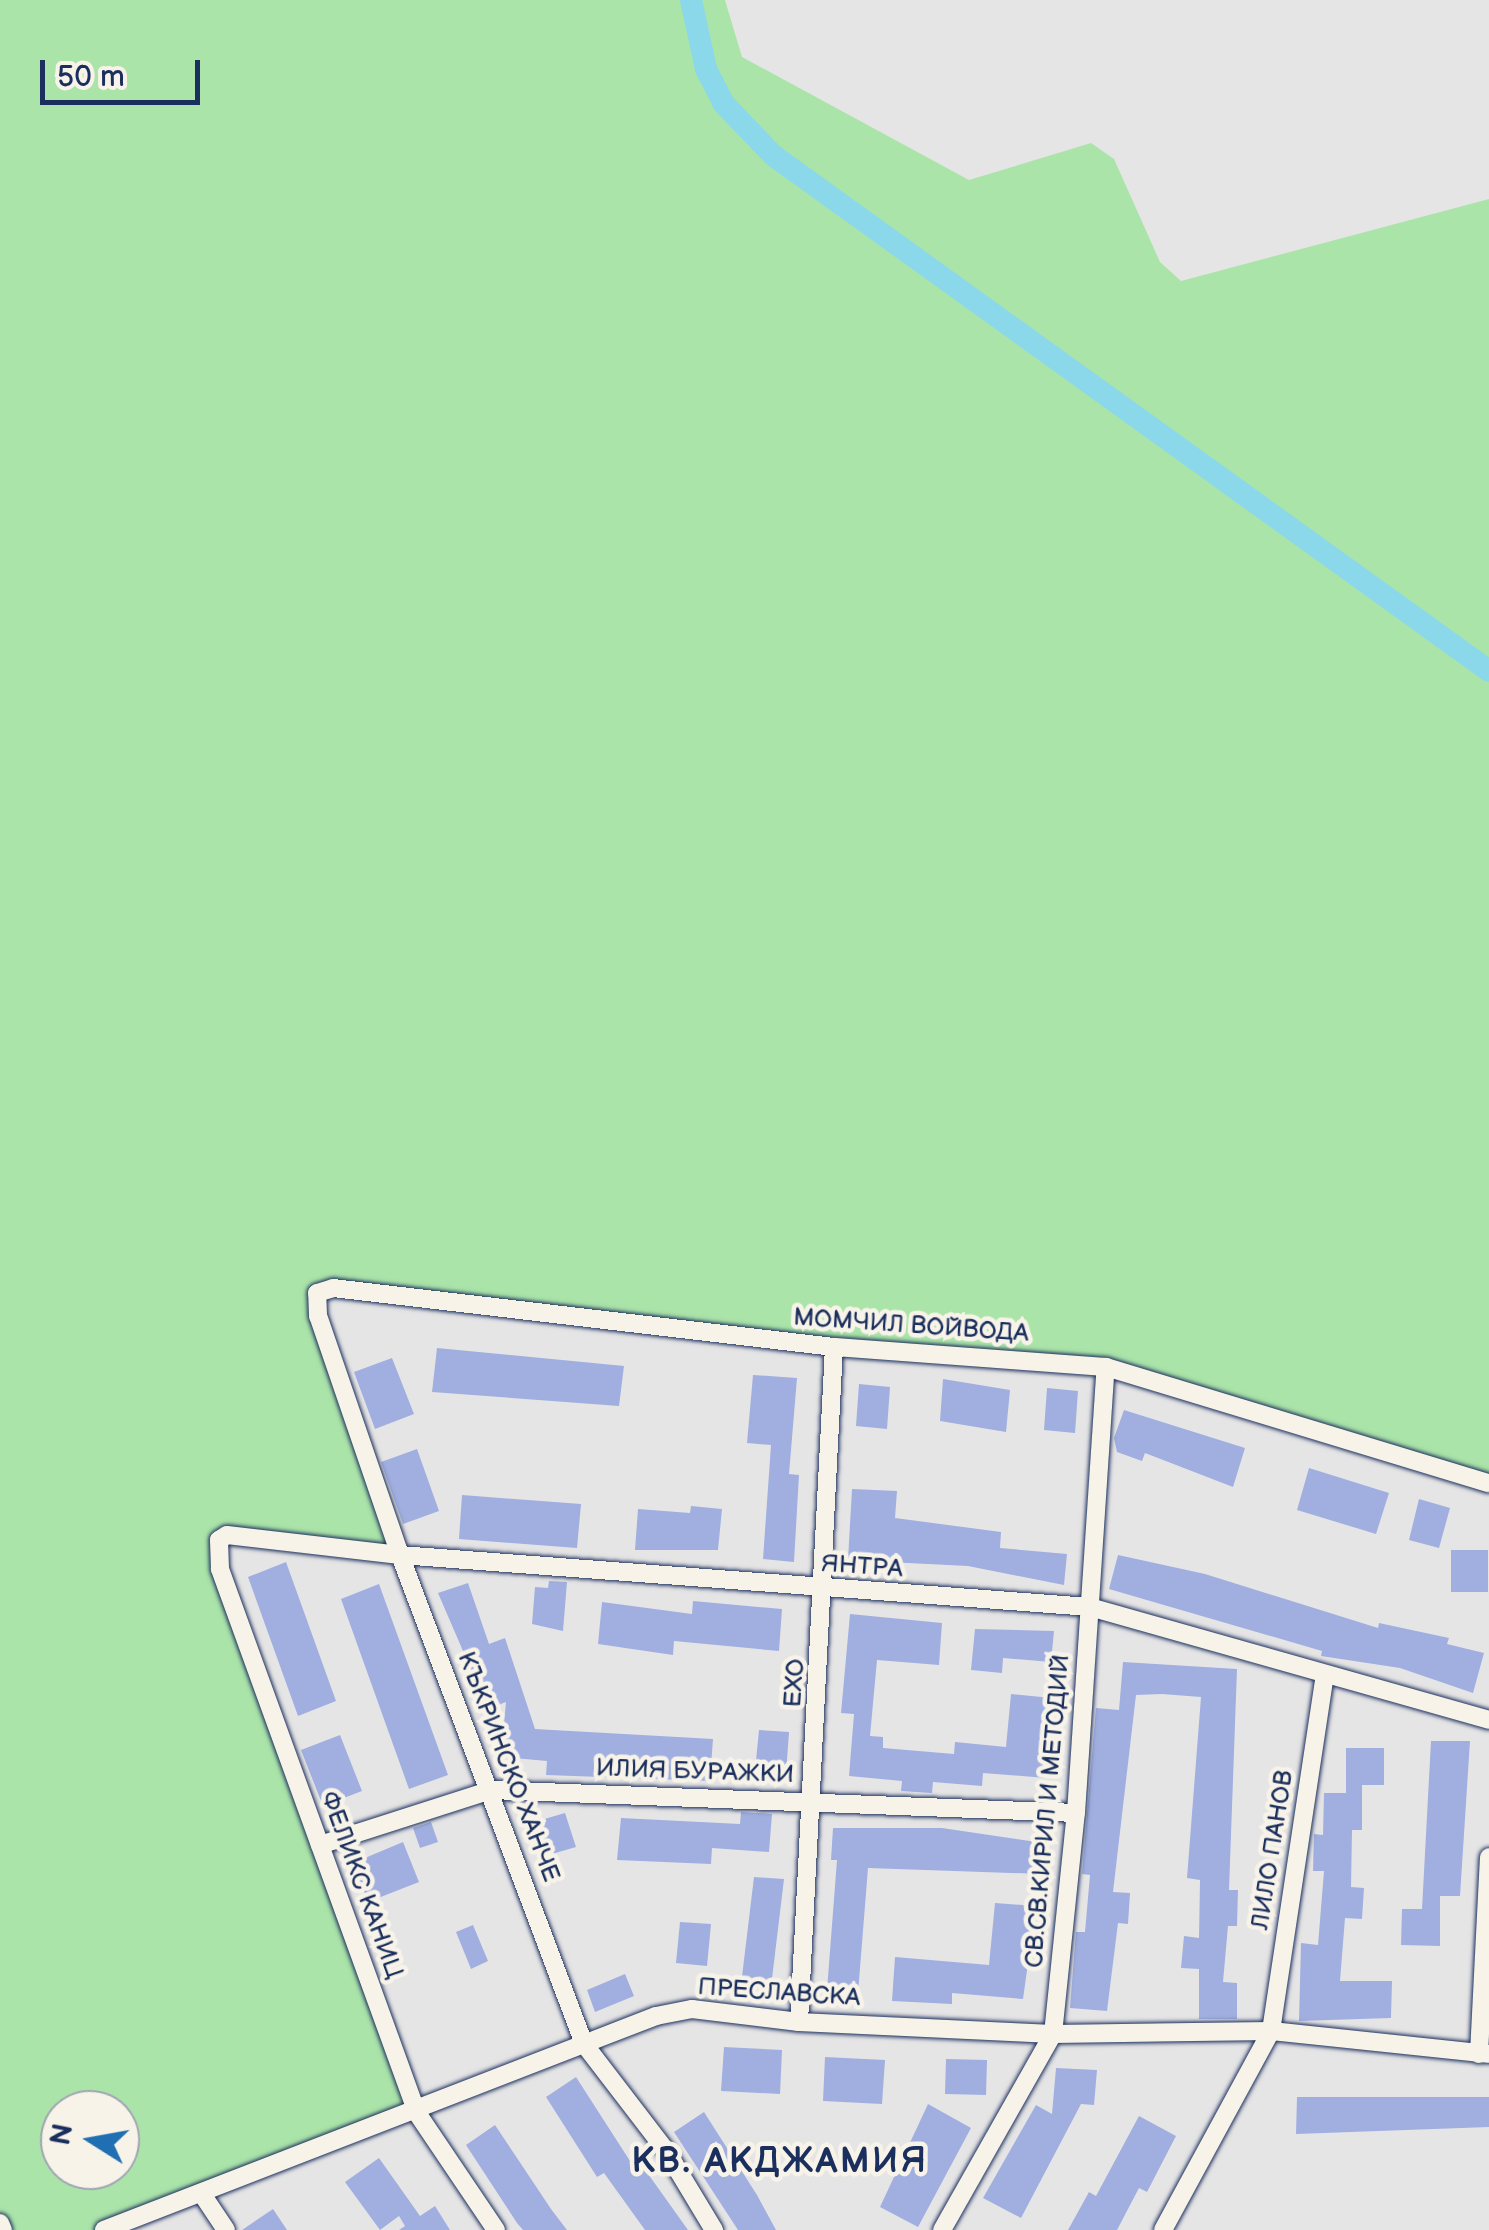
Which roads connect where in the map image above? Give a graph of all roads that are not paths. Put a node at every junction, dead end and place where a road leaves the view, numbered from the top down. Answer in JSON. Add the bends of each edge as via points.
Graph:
{"nodes":[{"id":1,"x":317,"y":1293,"type":"joint"},
{"id":2,"x":834,"y":1347,"type":"junction"},
{"id":3,"x":1106,"y":1367,"type":"junction"},
{"id":4,"x":1489,"y":1484,"type":"edge"},
{"id":5,"x":219,"y":1540,"type":"joint"},
{"id":6,"x":400,"y":1554,"type":"junction"},
{"id":7,"x":826,"y":1590,"type":"junction"},
{"id":8,"x":1090,"y":1608,"type":"junction"},
{"id":9,"x":1325,"y":1675,"type":"junction"},
{"id":10,"x":1489,"y":1720,"type":"edge"},
{"id":11,"x":491,"y":1790,"type":"junction"},
{"id":12,"x":812,"y":1802,"type":"junction"},
{"id":13,"x":1076,"y":1813,"type":"junction"},
{"id":14,"x":320,"y":1844,"type":"junction"},
{"id":15,"x":1489,"y":1857,"type":"edge"},
{"id":16,"x":799,"y":2022,"type":"junction"},
{"id":17,"x":1271,"y":2032,"type":"junction"},
{"id":18,"x":1053,"y":2034,"type":"junction"},
{"id":19,"x":584,"y":2044,"type":"junction"},
{"id":20,"x":1484,"y":2054,"type":"edge"},
{"id":21,"x":417,"y":2113,"type":"junction"},
{"id":22,"x":202,"y":2194,"type":"junction"},
{"id":23,"x":0,"y":2223,"type":"edge"},
{"id":24,"x":3,"y":2230,"type":"edge"},
{"id":25,"x":104,"y":2230,"type":"edge"},
{"id":26,"x":226,"y":2230,"type":"edge"},
{"id":27,"x":496,"y":2230,"type":"edge"},
{"id":28,"x":714,"y":2230,"type":"edge"},
{"id":29,"x":942,"y":2230,"type":"edge"},
{"id":30,"x":1162,"y":2230,"type":"edge"}],
"edges":[{"from":1,"to":2,"type":"street","name":"МОМЧИЛ ВОЙВОДА","via":[[332,1288]]},
{"from":1,"to":6,"type":"street","name":"КЪКРИНСКО ХАНЧЕ","via":[[318,1316]]},
{"from":2,"to":3,"type":"street","name":"МОМЧИЛ ВОЙВОДА"},
{"from":2,"to":7,"type":"street","name":"ЕХО"},
{"from":3,"to":4,"type":"street","name":"МОМЧИЛ ВОЙВОДА"},
{"from":3,"to":8,"type":"street","name":"СВ.СВ.КИРИЛ И МЕТОДИЙ"},
{"from":5,"to":6,"type":"street","name":"ЯНТРА","via":[[241,1535]]},
{"from":5,"to":14,"type":"street","name":"ФЕЛИКС КАНИЦ","via":[[220,1568]]},
{"from":6,"to":7,"type":"street","name":"ЯНТРА"},
{"from":6,"to":11,"type":"street","name":"КЪКРИНСКО ХАНЧЕ"},
{"from":7,"to":8,"type":"street","name":"ЯНТРА"},
{"from":7,"to":12,"type":"street","name":"ЕХО"},
{"from":8,"to":9,"type":"street","name":"ЯНТРА"},
{"from":8,"to":13,"type":"street","name":"СВ.СВ.КИРИЛ И МЕТОДИЙ"},
{"from":9,"to":10,"type":"street","name":"ЯНТРА"},
{"from":9,"to":17,"type":"street","name":"ЛИЛО ПАНОВ"},
{"from":11,"to":12,"type":"street","name":"ИЛИЯ БУРАЖКИ"},
{"from":11,"to":14,"type":"street","name":"ИЛИЯ БУРАЖКИ"},
{"from":11,"to":19,"type":"street","name":"КЪКРИНСКО ХАНЧЕ"},
{"from":12,"to":13,"type":"street","name":"ИЛИЯ БУРАЖКИ"},
{"from":12,"to":16,"type":"street","name":"ЕХО"},
{"from":13,"to":18,"type":"street","name":"СВ.СВ.КИРИЛ И МЕТОДИЙ"},
{"from":14,"to":21,"type":"street","name":"ФЕЛИКС КАНИЦ"},
{"from":15,"to":20,"type":"street"},
{"from":16,"to":18,"type":"street","name":"ПРЕСЛАВСКА"},
{"from":16,"to":19,"type":"street","name":"ПРЕСЛАВСКА","via":[[692,2009]]},
{"from":17,"to":18,"type":"street","name":"ПРЕСЛАВСКА"},
{"from":17,"to":20,"type":"street","name":"ПРЕСЛАВСКА"},
{"from":17,"to":30,"type":"street"},
{"from":18,"to":29,"type":"street","name":"СВ.СВ.КИРИЛ И МЕТОДИЙ"},
{"from":19,"to":21,"type":"street","name":"ПРЕСЛАВСКА"},
{"from":19,"to":28,"type":"street","name":"КЪКРИНСКО ХАНЧЕ","via":[[667,2152]]},
{"from":21,"to":22,"type":"street","name":"ПРЕСЛАВСКА"},
{"from":21,"to":27,"type":"street","name":"ФЕЛИКС КАНИЦ"},
{"from":22,"to":25,"type":"street","name":"ПРЕСЛАВСКА"},
{"from":22,"to":26,"type":"street"},
{"from":23,"to":24,"type":"street"}]}
